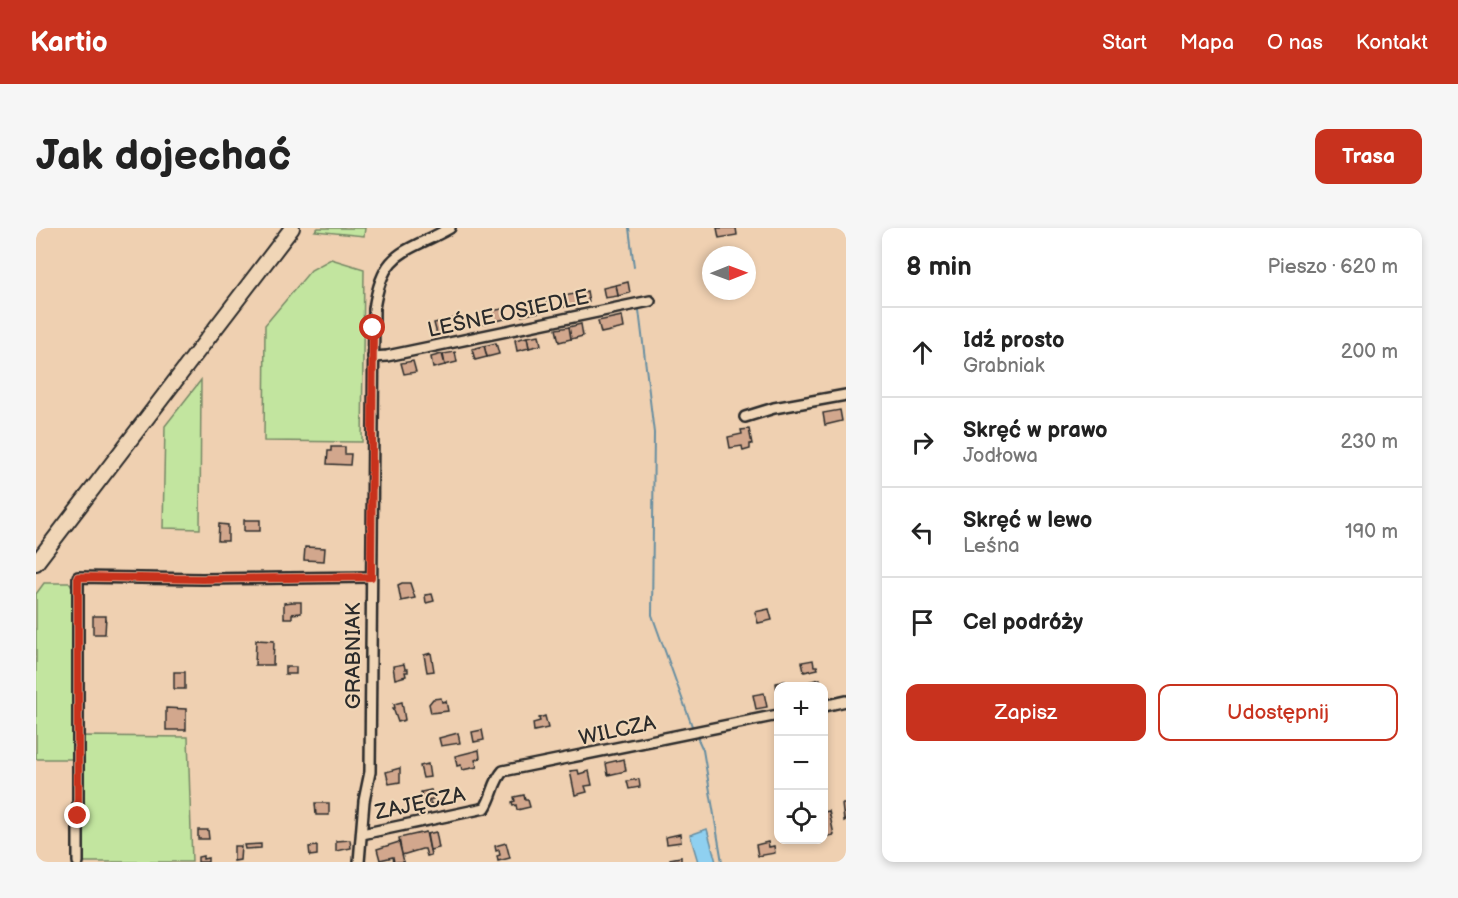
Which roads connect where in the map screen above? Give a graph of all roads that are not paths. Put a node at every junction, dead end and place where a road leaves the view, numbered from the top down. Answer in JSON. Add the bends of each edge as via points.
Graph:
{"nodes":[{"id":1,"x":292,"y":228,"type":"edge"},
{"id":2,"x":450,"y":228,"type":"edge"},
{"id":3,"x":650,"y":302,"type":"dead end"},
{"id":4,"x":373,"y":357,"type":"junction"},
{"id":5,"x":846,"y":395,"type":"edge"},
{"id":6,"x":745,"y":417,"type":"dead end"},
{"id":7,"x":36,"y":563,"type":"edge"},
{"id":8,"x":371,"y":577,"type":"junction"},
{"id":9,"x":846,"y":701,"type":"edge"},
{"id":10,"x":828,"y":705,"type":"edge"},
{"id":11,"x":774,"y":716,"type":"edge"},
{"id":12,"x":485,"y":808,"type":"joint"},
{"id":13,"x":362,"y":834,"type":"junction"},
{"id":14,"x":78,"y":862,"type":"edge"},
{"id":15,"x":359,"y":862,"type":"edge"}],
"edges":[{"from":1,"to":7,"type":"main road"},
{"from":2,"to":4,"type":"street","name":"GRABNIAK","via":[[403,250],[380,278],[374,309]]},
{"from":3,"to":4,"type":"street","name":"LEŚNE OSIEDLE"},
{"from":4,"to":8,"type":"street","name":"GRABNIAK"},
{"from":5,"to":6,"type":"street"},
{"from":8,"to":13,"type":"street","name":"GRABNIAK","via":[[370,771]]},
{"from":8,"to":14,"type":"street","via":[[78,577]]},
{"from":9,"to":10,"type":"street"},
{"from":11,"to":12,"type":"street","name":"WILCZA","via":[[503,771]]},
{"from":12,"to":13,"type":"street","name":"ZAJĘCZA"},
{"from":13,"to":15,"type":"street","name":"GRABNIAK"}]}
